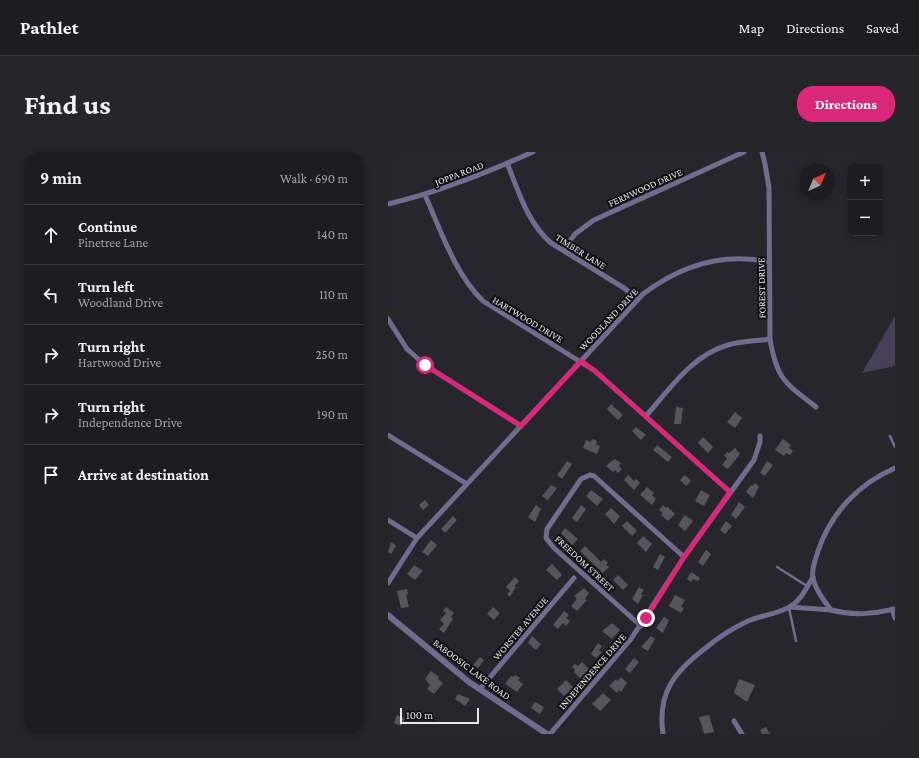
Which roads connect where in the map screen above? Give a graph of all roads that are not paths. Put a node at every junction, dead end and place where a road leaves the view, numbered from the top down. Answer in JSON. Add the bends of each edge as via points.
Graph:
{"nodes":[{"id":1,"x":533,"y":152,"type":"edge"},
{"id":2,"x":744,"y":152,"type":"edge"},
{"id":3,"x":762,"y":152,"type":"edge"},
{"id":4,"x":507,"y":163,"type":"junction"},
{"id":5,"x":425,"y":195,"type":"junction"},
{"id":6,"x":388,"y":204,"type":"edge"},
{"id":7,"x":563,"y":250,"type":"junction"},
{"id":8,"x":769,"y":262,"type":"junction"},
{"id":9,"x":637,"y":300,"type":"junction"},
{"id":10,"x":388,"y":319,"type":"edge"},
{"id":11,"x":770,"y":340,"type":"junction"},
{"id":12,"x":581,"y":361,"type":"junction"},
{"id":13,"x":816,"y":407,"type":"dead end"},
{"id":14,"x":646,"y":416,"type":"junction"},
{"id":15,"x":521,"y":426,"type":"junction"},
{"id":16,"x":388,"y":435,"type":"edge"},
{"id":17,"x":760,"y":436,"type":"dead end"},
{"id":18,"x":890,"y":436,"type":"dead end"},
{"id":19,"x":895,"y":447,"type":"edge"},
{"id":20,"x":895,"y":468,"type":"edge"},
{"id":21,"x":467,"y":484,"type":"junction"},
{"id":22,"x":730,"y":492,"type":"junction"},
{"id":23,"x":388,"y":520,"type":"edge"},
{"id":24,"x":417,"y":538,"type":"junction"},
{"id":25,"x":684,"y":557,"type":"junction"},
{"id":26,"x":777,"y":567,"type":"dead end"},
{"id":27,"x":812,"y":577,"type":"junction"},
{"id":28,"x":574,"y":578,"type":"dead end"},
{"id":29,"x":388,"y":583,"type":"edge"},
{"id":30,"x":807,"y":586,"type":"junction"},
{"id":31,"x":790,"y":607,"type":"junction"},
{"id":32,"x":894,"y":609,"type":"edge"},
{"id":33,"x":831,"y":610,"type":"junction"},
{"id":34,"x":388,"y":615,"type":"edge"},
{"id":35,"x":895,"y":618,"type":"edge"},
{"id":36,"x":640,"y":626,"type":"junction"},
{"id":37,"x":796,"y":641,"type":"dead end"},
{"id":38,"x":480,"y":690,"type":"junction"},
{"id":39,"x":734,"y":721,"type":"dead end"},
{"id":40,"x":548,"y":734,"type":"edge"},
{"id":41,"x":663,"y":734,"type":"edge"},
{"id":42,"x":742,"y":734,"type":"edge"}],
"edges":[{"from":1,"to":4,"type":"street","name":"JOPPA ROAD"},
{"from":2,"to":7,"type":"street","name":"FERNWOOD DRIVE","via":[[594,220],[575,234]]},
{"from":3,"to":8,"type":"street","name":"FOREST DRIVE","via":[[768,188]]},
{"from":4,"to":5,"type":"street","name":"JOPPA ROAD"},
{"from":4,"to":7,"type":"street","name":"TIMBER LANE","via":[[534,225],[551,243]]},
{"from":5,"to":6,"type":"street","name":"JOPPA ROAD"},
{"from":5,"to":12,"type":"street","name":"HARTWOOD DRIVE","via":[[455,261],[476,295],[506,317]]},
{"from":7,"to":9,"type":"street","name":"TIMBER LANE","via":[[624,288]]},
{"from":8,"to":9,"type":"street","name":"WOODLAND DRIVE","via":[[728,258],[703,262],[668,278]]},
{"from":8,"to":11,"type":"street","name":"FOREST DRIVE"},
{"from":9,"to":12,"type":"street","name":"WOODLAND DRIVE"},
{"from":10,"to":15,"type":"street","via":[[407,349],[425,365]]},
{"from":11,"to":13,"type":"street","name":"FOREST DRIVE","via":[[780,376]]},
{"from":11,"to":14,"type":"street","via":[[727,345],[702,357],[683,374]]},
{"from":12,"to":14,"type":"street","name":"HARTWOOD DRIVE"},
{"from":12,"to":15,"type":"street","name":"WOODLAND DRIVE"},
{"from":14,"to":22,"type":"street","name":"HARTWOOD DRIVE"},
{"from":15,"to":21,"type":"street","name":"WOODLAND DRIVE"},
{"from":16,"to":21,"type":"street"},
{"from":17,"to":22,"type":"street","name":"INDEPENDENCE DRIVE","via":[[754,460]]},
{"from":18,"to":19,"type":"lane"},
{"from":20,"to":27,"type":"street","via":[[883,473],[857,492],[835,516],[822,539]]},
{"from":21,"to":24,"type":"street","name":"WOODLAND DRIVE"},
{"from":22,"to":25,"type":"street","name":"INDEPENDENCE DRIVE"},
{"from":23,"to":24,"type":"street"},
{"from":24,"to":29,"type":"street","name":"WOODLAND DRIVE"},
{"from":25,"to":36,"type":"street","name":"INDEPENDENCE DRIVE"},
{"from":25,"to":36,"type":"street","name":"FREEDOM STREET","via":[[590,475],[581,479],[547,530],[546,538],[554,548]]},
{"from":26,"to":30,"type":"lane"},
{"from":27,"to":30,"type":"street"},
{"from":27,"to":33,"type":"street"},
{"from":28,"to":38,"type":"street","name":"WORSTER AVENUE"},
{"from":30,"to":31,"type":"street","via":[[798,601]]},
{"from":31,"to":33,"type":"street"},
{"from":31,"to":37,"type":"lane"},
{"from":31,"to":41,"type":"street","via":[[749,620],[735,628],[677,673],[670,683],[662,705]]},
{"from":32,"to":33,"type":"street","via":[[849,615]]},
{"from":32,"to":35,"type":"street"},
{"from":34,"to":38,"type":"street","name":"BABOOSIC LAKE ROAD"},
{"from":36,"to":40,"type":"street","name":"INDEPENDENCE DRIVE","via":[[626,646]]},
{"from":38,"to":40,"type":"street","name":"BABOOSIC LAKE ROAD"},
{"from":39,"to":42,"type":"street"}]}
